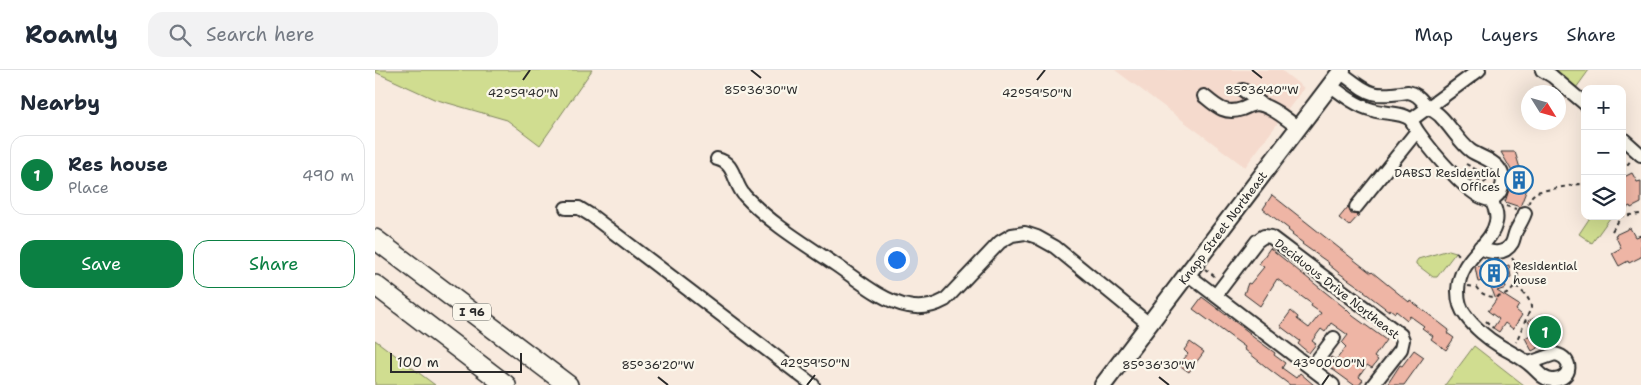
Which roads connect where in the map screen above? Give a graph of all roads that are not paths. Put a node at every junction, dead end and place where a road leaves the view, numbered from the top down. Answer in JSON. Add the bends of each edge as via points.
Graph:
{"nodes":[{"id":1,"x":1479,"y":70,"type":"edge"},
{"id":2,"x":1542,"y":70,"type":"edge"},
{"id":3,"x":1341,"y":71,"type":"edge"},
{"id":4,"x":1330,"y":85,"type":"junction"},
{"id":5,"x":1243,"y":90,"type":"dead end"},
{"id":6,"x":1204,"y":96,"type":"dead end"},
{"id":7,"x":1581,"y":101,"type":"edge"},
{"id":8,"x":1264,"y":106,"type":"junction"},
{"id":9,"x":1428,"y":107,"type":"junction"},
{"id":10,"x":1414,"y":125,"type":"junction"},
{"id":11,"x":1298,"y":128,"type":"junction"},
{"id":12,"x":1626,"y":142,"type":"edge"},
{"id":13,"x":1638,"y":156,"type":"edge"},
{"id":14,"x":717,"y":159,"type":"dead end"},
{"id":15,"x":1496,"y":202,"type":"junction"},
{"id":16,"x":1356,"y":207,"type":"dead end"},
{"id":17,"x":566,"y":208,"type":"dead end"},
{"id":18,"x":1525,"y":213,"type":"road end"},
{"id":19,"x":375,"y":239,"type":"edge"},
{"id":20,"x":1480,"y":247,"type":"junction"},
{"id":21,"x":1187,"y":274,"type":"junction"},
{"id":22,"x":375,"y":285,"type":"edge"},
{"id":23,"x":1216,"y":295,"type":"junction"},
{"id":24,"x":1149,"y":324,"type":"junction"},
{"id":25,"x":1334,"y":338,"type":"dead end"},
{"id":26,"x":1529,"y":363,"type":"dead end"},
{"id":27,"x":1311,"y":368,"type":"junction"},
{"id":28,"x":506,"y":385,"type":"edge"},
{"id":29,"x":568,"y":385,"type":"edge"},
{"id":30,"x":813,"y":385,"type":"edge"},
{"id":31,"x":1103,"y":385,"type":"edge"},
{"id":32,"x":1333,"y":385,"type":"edge"},
{"id":33,"x":1373,"y":385,"type":"edge"}],
"edges":[{"from":1,"to":9,"type":"street"},
{"from":2,"to":7,"type":"street"},
{"from":3,"to":4,"type":"main road","name":"Knapp Street Northeast"},
{"from":3,"to":9,"type":"street","via":[[1366,92],[1379,95],[1413,93]]},
{"from":4,"to":10,"type":"street","via":[[1364,107],[1405,117]]},
{"from":4,"to":11,"type":"main road","name":"Knapp Street Northeast"},
{"from":5,"to":8,"type":"street"},
{"from":6,"to":8,"type":"street","via":[[1224,111],[1237,111],[1254,104]]},
{"from":8,"to":11,"type":"street"},
{"from":9,"to":10,"type":"street"},
{"from":9,"to":15,"type":"street","via":[[1440,115],[1470,150],[1498,167],[1497,177],[1502,186]]},
{"from":10,"to":15,"type":"street","via":[[1446,167],[1476,195]]},
{"from":10,"to":16,"type":"street"},
{"from":11,"to":21,"type":"main road","name":"Knapp Street Northeast"},
{"from":12,"to":13,"type":"street"},
{"from":14,"to":24,"type":"street","via":[[729,165],[744,196],[782,228],[866,286],[896,302],[921,307],[945,300],[1000,242],[1012,235],[1025,233],[1049,243]]},
{"from":15,"to":20,"type":"street","via":[[1496,223]]},
{"from":17,"to":30,"type":"street","via":[[579,208],[592,216]]},
{"from":18,"to":20,"type":"street","via":[[1511,246],[1495,253]]},
{"from":19,"to":29,"type":"highway","number":"I 96"},
{"from":20,"to":26,"type":"street","via":[[1459,279],[1461,307],[1471,322],[1498,345]]},
{"from":21,"to":23,"type":"street"},
{"from":21,"to":24,"type":"main road","name":"Knapp Street Northeast"},
{"from":22,"to":28,"type":"highway"},
{"from":23,"to":27,"type":"street"},
{"from":23,"to":33,"type":"street","name":"Deciduous Drive Northeast","via":[[1257,241],[1264,236],[1271,237],[1401,335],[1401,349]]},
{"from":24,"to":31,"type":"main road","name":"Knapp Street Northeast"},
{"from":25,"to":27,"type":"street"},
{"from":27,"to":32,"type":"street"}]}
